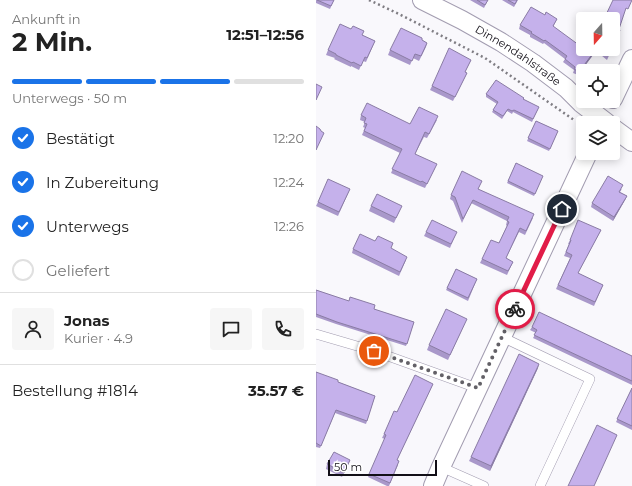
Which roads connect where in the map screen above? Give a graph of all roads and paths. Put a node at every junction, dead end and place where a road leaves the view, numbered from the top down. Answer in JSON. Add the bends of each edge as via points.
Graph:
{"nodes":[{"id":1,"x":369,"y":0,"type":"edge"},
{"id":2,"x":422,"y":0,"type":"edge"},
{"id":3,"x":632,"y":59,"type":"edge"},
{"id":4,"x":620,"y":84,"type":"edge"},
{"id":5,"x":598,"y":116,"type":"edge"},
{"id":6,"x":576,"y":122,"type":"dead end"},
{"id":7,"x":620,"y":133,"type":"edge"},
{"id":8,"x":632,"y":142,"type":"edge"},
{"id":9,"x":585,"y":160,"type":"edge"},
{"id":10,"x":316,"y":334,"type":"edge"},
{"id":11,"x":502,"y":337,"type":"junction"},
{"id":12,"x":478,"y":388,"type":"junction"},
{"id":13,"x":441,"y":467,"type":"junction"},
{"id":14,"x":433,"y":486,"type":"edge"},
{"id":15,"x":484,"y":486,"type":"edge"},
{"id":16,"x":540,"y":486,"type":"edge"}],
"edges":[{"from":1,"to":6,"type":"path","via":[[485,58]]},
{"from":2,"to":5,"type":"street","name":"Dinnendahlstraße","via":[[501,42],[533,63]]},
{"from":3,"to":4,"type":"street"},
{"from":7,"to":8,"type":"street","name":"Dinnendahlstraße"},
{"from":9,"to":11,"type":"street"},
{"from":10,"to":12,"type":"lane","via":[[374,351]]},
{"from":11,"to":12,"type":"street"},
{"from":11,"to":16,"type":"lane","via":[[590,379]]},
{"from":12,"to":13,"type":"street"},
{"from":13,"to":14,"type":"street"},
{"from":13,"to":15,"type":"lane"}]}
